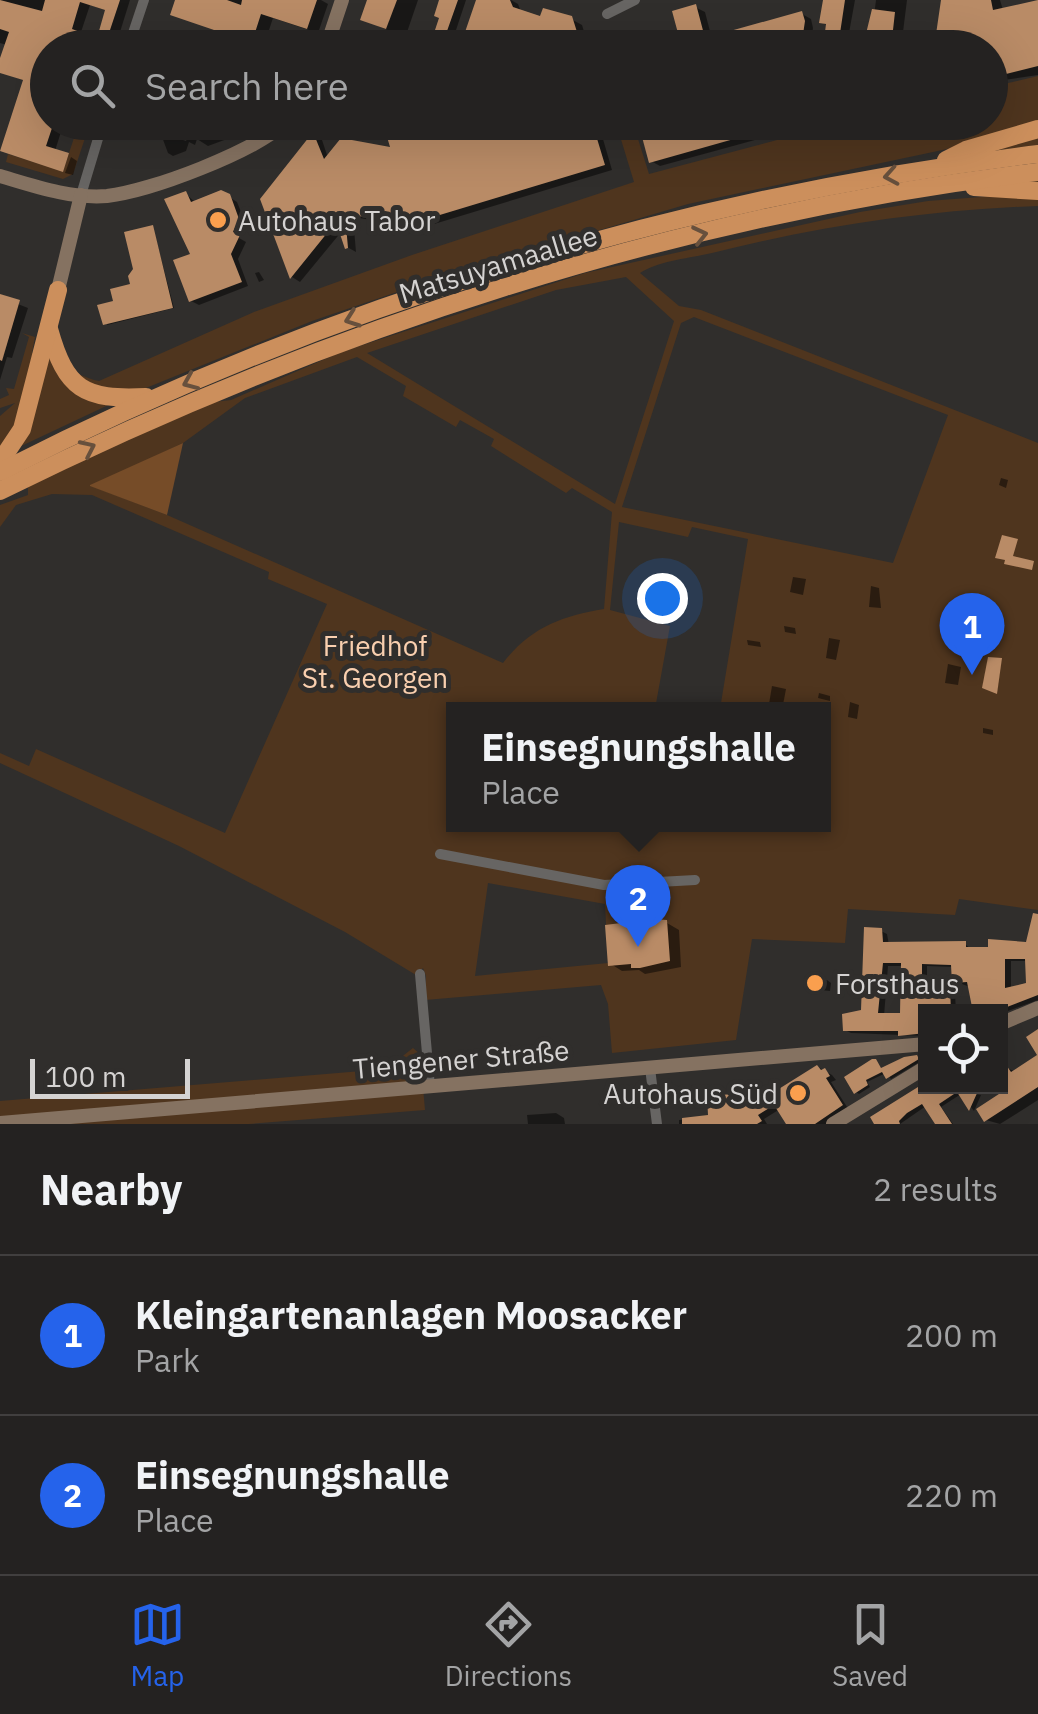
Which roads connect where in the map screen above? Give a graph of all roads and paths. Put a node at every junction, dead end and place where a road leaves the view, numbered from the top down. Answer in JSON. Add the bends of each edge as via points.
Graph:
{"nodes":[{"id":1,"x":144,"y":0,"type":"edge"},
{"id":2,"x":342,"y":0,"type":"edge"},
{"id":3,"x":636,"y":0,"type":"edge"},
{"id":4,"x":607,"y":14,"type":"dead end"},
{"id":5,"x":134,"y":30,"type":"edge"},
{"id":6,"x":332,"y":30,"type":"edge"},
{"id":7,"x":1038,"y":129,"type":"edge"},
{"id":8,"x":1008,"y":138,"type":"edge"},
{"id":9,"x":98,"y":140,"type":"edge"},
{"id":10,"x":265,"y":140,"type":"edge"},
{"id":11,"x":1000,"y":140,"type":"edge"},
{"id":12,"x":1038,"y":154,"type":"edge"},
{"id":13,"x":927,"y":169,"type":"junction"},
{"id":14,"x":1038,"y":172,"type":"edge"},
{"id":15,"x":0,"y":176,"type":"edge"},
{"id":16,"x":949,"y":184,"type":"junction"},
{"id":17,"x":1038,"y":191,"type":"edge"},
{"id":18,"x":81,"y":195,"type":"junction"},
{"id":19,"x":58,"y":290,"type":"joint"},
{"id":20,"x":49,"y":329,"type":"junction"},
{"id":21,"x":156,"y":396,"type":"junction"},
{"id":22,"x":0,"y":462,"type":"edge"},
{"id":23,"x":0,"y":472,"type":"edge"},
{"id":24,"x":0,"y":491,"type":"edge"},
{"id":25,"x":440,"y":854,"type":"dead end"},
{"id":26,"x":695,"y":880,"type":"dead end"},
{"id":27,"x":420,"y":974,"type":"dead end"},
{"id":28,"x":1038,"y":1008,"type":"edge"},
{"id":29,"x":1008,"y":1021,"type":"edge"},
{"id":30,"x":918,"y":1045,"type":"edge"},
{"id":31,"x":650,"y":1068,"type":"junction"},
{"id":32,"x":918,"y":1073,"type":"edge"},
{"id":33,"x":430,"y":1087,"type":"junction"},
{"id":34,"x":0,"y":1123,"type":"edge"},
{"id":35,"x":657,"y":1124,"type":"edge"},
{"id":36,"x":834,"y":1124,"type":"edge"}],
"edges":[{"from":1,"to":5,"type":"street"},
{"from":2,"to":6,"type":"street"},
{"from":3,"to":4,"type":"street"},
{"from":7,"to":8,"type":"highway"},
{"from":9,"to":18,"type":"street"},
{"from":10,"to":18,"type":"street","via":[[142,188]]},
{"from":11,"to":13,"type":"highway"},
{"from":12,"to":13,"type":"highway","name":"Matsuyamaallee"},
{"from":13,"to":21,"type":"highway","name":"Matsuyamaallee","one_way":true,"via":[[721,210],[545,256],[326,328]]},
{"from":14,"to":16,"type":"highway","name":"Matsuyamaallee"},
{"from":15,"to":18,"type":"street"},
{"from":16,"to":17,"type":"highway"},
{"from":24,"to":16,"type":"highway","name":"Matsuyamaallee","one_way":true,"via":[[256,376],[508,286],[708,232]]},
{"from":18,"to":19,"type":"street"},
{"from":19,"to":20,"type":"highway"},
{"from":20,"to":21,"type":"highway","via":[[61,367],[80,388],[105,398]]},
{"from":20,"to":22,"type":"highway","via":[[22,429]]},
{"from":21,"to":23,"type":"highway","name":"Matsuyamaallee"},
{"from":25,"to":26,"type":"street","via":[[604,885]]},
{"from":27,"to":33,"type":"street"},
{"from":28,"to":29,"type":"street"},
{"from":30,"to":31,"type":"street","name":"Tiengener Straße"},
{"from":31,"to":33,"type":"street","name":"Tiengener Straße"},
{"from":31,"to":35,"type":"street"},
{"from":32,"to":36,"type":"street"},
{"from":33,"to":34,"type":"street","name":"Tiengener Straße"}]}
